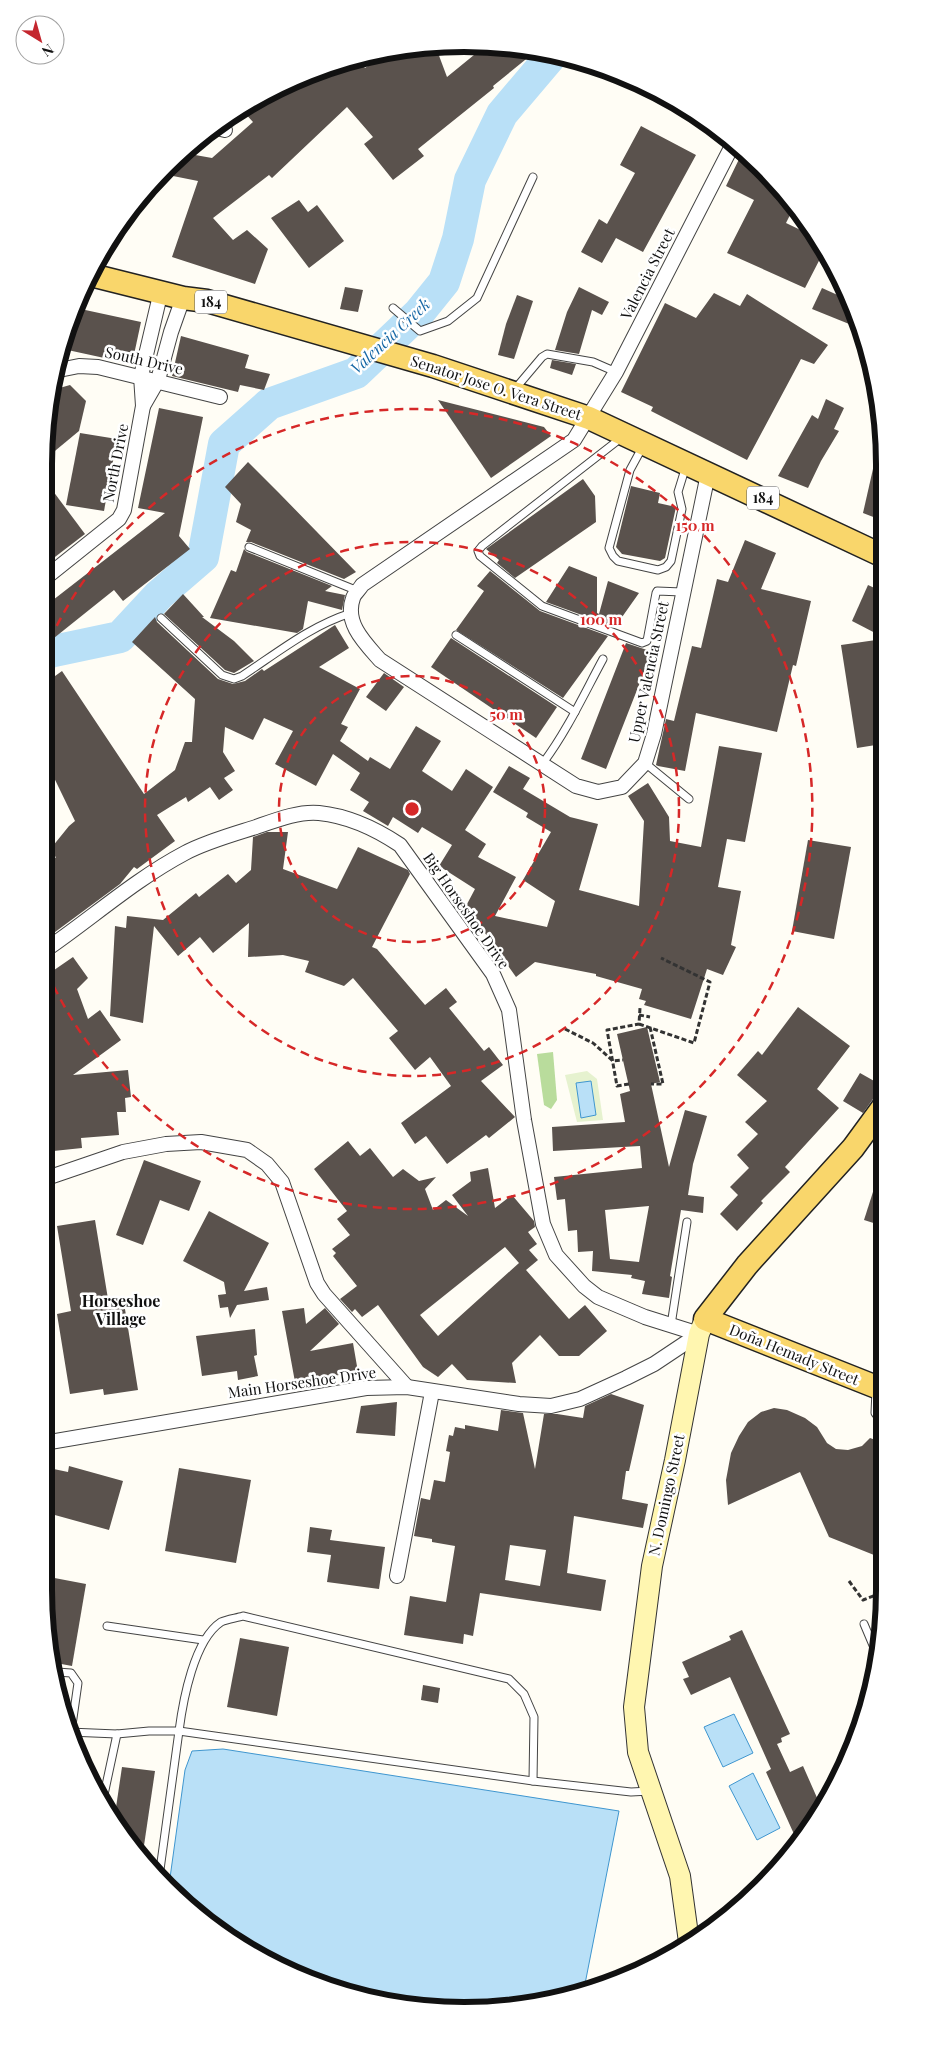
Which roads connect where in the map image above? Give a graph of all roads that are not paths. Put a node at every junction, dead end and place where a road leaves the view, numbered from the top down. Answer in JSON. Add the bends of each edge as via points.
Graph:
{"nodes":[{"id":1,"x":730,"y":150,"type":"edge"},
{"id":2,"x":533,"y":177,"type":"dead end"},
{"id":3,"x":98,"y":277,"type":"edge"},
{"id":4,"x":162,"y":291,"type":"junction"},
{"id":5,"x":183,"y":298,"type":"junction"},
{"id":6,"x":393,"y":308,"type":"dead end"},
{"id":7,"x":64,"y":369,"type":"edge"},
{"id":8,"x":616,"y":372,"type":"junction"},
{"id":9,"x":140,"y":376,"type":"junction"},
{"id":10,"x":158,"y":380,"type":"junction"},
{"id":11,"x":513,"y":393,"type":"junction"},
{"id":12,"x":220,"y":397,"type":"dead end"},
{"id":13,"x":143,"y":406,"type":"junction"},
{"id":14,"x":589,"y":418,"type":"junction"},
{"id":15,"x":635,"y":439,"type":"junction"},
{"id":16,"x":687,"y":463,"type":"junction"},
{"id":17,"x":708,"y":474,"type":"junction"},
{"id":18,"x":249,"y":547,"type":"dead end"},
{"id":19,"x":876,"y":553,"type":"edge"},
{"id":20,"x":52,"y":572,"type":"edge"},
{"id":21,"x":358,"y":591,"type":"junction"},
{"id":22,"x":682,"y":592,"type":"junction"},
{"id":23,"x":351,"y":613,"type":"junction"},
{"id":24,"x":161,"y":618,"type":"dead end"},
{"id":25,"x":456,"y":635,"type":"dead end"},
{"id":26,"x":603,"y":658,"type":"dead end"},
{"id":27,"x":575,"y":712,"type":"junction"},
{"id":28,"x":543,"y":763,"type":"junction"},
{"id":29,"x":645,"y":763,"type":"junction"},
{"id":30,"x":689,"y":799,"type":"dead end"},
{"id":31,"x":52,"y":945,"type":"edge"},
{"id":32,"x":876,"y":1117,"type":"edge"},
{"id":33,"x":52,"y":1176,"type":"edge"},
{"id":34,"x":687,"y":1222,"type":"dead end"},
{"id":35,"x":671,"y":1325,"type":"junction"},
{"id":36,"x":702,"y":1326,"type":"junction"},
{"id":37,"x":407,"y":1387,"type":"junction"},
{"id":38,"x":876,"y":1388,"type":"edge"},
{"id":39,"x":432,"y":1392,"type":"junction"},
{"id":40,"x":876,"y":1400,"type":"edge"},
{"id":41,"x":876,"y":1414,"type":"edge"},
{"id":42,"x":52,"y":1442,"type":"edge"},
{"id":43,"x":397,"y":1576,"type":"dead end"},
{"id":44,"x":864,"y":1624,"type":"dead end"},
{"id":45,"x":107,"y":1626,"type":"dead end"},
{"id":46,"x":203,"y":1640,"type":"junction"},
{"id":47,"x":872,"y":1645,"type":"edge"},
{"id":48,"x":60,"y":1672,"type":"edge"},
{"id":49,"x":72,"y":1717,"type":"edge"},
{"id":50,"x":179,"y":1731,"type":"junction"},
{"id":51,"x":78,"y":1732,"type":"edge"},
{"id":52,"x":117,"y":1734,"type":"junction"},
{"id":53,"x":533,"y":1781,"type":"junction"},
{"id":54,"x":105,"y":1791,"type":"edge"},
{"id":55,"x":652,"y":1791,"type":"junction"},
{"id":56,"x":160,"y":1868,"type":"edge"},
{"id":57,"x":689,"y":1935,"type":"edge"}],
"edges":[{"from":1,"to":8,"type":"street","name":"Valencia Street"},
{"from":2,"to":6,"type":"lane","via":[[477,298],[448,321],[420,331]]},
{"from":3,"to":4,"type":"main road","name":"Senator Jose O. Vera Street","number":"184"},
{"from":4,"to":5,"type":"main road","name":"Senator Jose O. Vera Street","number":"184"},
{"from":4,"to":9,"type":"street","name":"North Drive"},
{"from":5,"to":10,"type":"street","name":"North Drive"},
{"from":5,"to":11,"type":"main road","name":"Senator Jose O. Vera Street","number":"184","via":[[207,301],[432,366]]},
{"from":7,"to":9,"type":"street","name":"South Drive","via":[[98,367]]},
{"from":8,"to":11,"type":"lane","via":[[593,362],[547,354]]},
{"from":8,"to":14,"type":"street","name":"Valencia Street"},
{"from":9,"to":10,"type":"street","name":"South Drive"},
{"from":9,"to":13,"type":"street","name":"North Drive"},
{"from":10,"to":12,"type":"street","name":"South Drive"},
{"from":10,"to":13,"type":"street","name":"North Drive"},
{"from":11,"to":14,"type":"main road","name":"Senator Jose O. Vera Street","number":"184"},
{"from":13,"to":20,"type":"street","name":"North Drive","via":[[124,510],[119,520]]},
{"from":14,"to":15,"type":"main road","name":"Senator Jose O. Vera Street","number":"184"},
{"from":14,"to":21,"type":"street","via":[[574,440],[362,585]]},
{"from":15,"to":16,"type":"main road","name":"Senator Jose O. Vera Street","number":"184"},
{"from":15,"to":16,"type":"lane","via":[[609,548],[618,561],[658,570],[671,561],[682,509],[678,492]]},
{"from":15,"to":22,"type":"lane","via":[[478,551],[542,606],[642,643],[647,641],[656,593]]},
{"from":16,"to":17,"type":"main road","name":"Senator Jose O. Vera Street","number":"184"},
{"from":17,"to":19,"type":"main road","name":"Senator Jose O. Vera Street","number":"184"},
{"from":17,"to":22,"type":"street","name":"Upper Valencia Street"},
{"from":18,"to":21,"type":"lane"},
{"from":21,"to":23,"type":"street","via":[[353,598]]},
{"from":22,"to":29,"type":"street","name":"Upper Valencia Street","via":[[654,734]]},
{"from":23,"to":24,"type":"lane","via":[[312,629],[234,679],[222,675]]},
{"from":23,"to":28,"type":"street","name":"Upper Valencia Street","via":[[359,637],[380,660]]},
{"from":25,"to":27,"type":"lane"},
{"from":26,"to":27,"type":"lane"},
{"from":27,"to":28,"type":"lane"},
{"from":28,"to":29,"type":"street","name":"Upper Valencia Street","via":[[576,786],[598,792],[622,787]]},
{"from":29,"to":30,"type":"lane"},
{"from":31,"to":35,"type":"street","name":"Big Horseshoe Drive","via":[[186,852],[283,818],[318,813],[359,822],[382,833],[400,845],[412,861],[493,974],[509,1010],[543,1224],[556,1254],[598,1297]]},
{"from":32,"to":36,"type":"main road","name":"N. Domingo Street","via":[[853,1148],[747,1265]]},
{"from":33,"to":37,"type":"street","via":[[123,1152],[166,1144],[201,1142],[247,1150],[267,1164],[282,1182],[317,1283],[324,1294]]},
{"from":34,"to":35,"type":"lane"},
{"from":35,"to":36,"type":"street","name":"Big Horseshoe Drive"},
{"from":36,"to":38,"type":"main road","name":"Doña Hemady Street"},
{"from":36,"to":39,"type":"street","name":"Main Horseshoe Drive","via":[[654,1364],[580,1399],[552,1406]]},
{"from":36,"to":55,"type":"main road","name":"N. Domingo Street","via":[[652,1566],[634,1707],[638,1752]]},
{"from":37,"to":39,"type":"street","name":"Main Horseshoe Drive"},
{"from":37,"to":42,"type":"street","name":"Main Horseshoe Drive","via":[[366,1388]]},
{"from":39,"to":43,"type":"street"},
{"from":40,"to":41,"type":"lane"},
{"from":44,"to":47,"type":"lane"},
{"from":45,"to":46,"type":"lane"},
{"from":46,"to":50,"type":"lane","via":[[183,1700]]},
{"from":46,"to":53,"type":"lane","via":[[222,1622],[244,1616],[508,1679],[524,1694],[534,1717]]},
{"from":48,"to":49,"type":"lane","via":[[71,1674],[78,1683]]},
{"from":50,"to":52,"type":"lane"},
{"from":50,"to":53,"type":"lane"},
{"from":50,"to":56,"type":"lane"},
{"from":51,"to":52,"type":"lane"},
{"from":52,"to":54,"type":"lane"},
{"from":53,"to":55,"type":"lane","via":[[631,1792]]},
{"from":55,"to":57,"type":"main road","name":"N. Domingo Street","via":[[680,1876]]}]}
